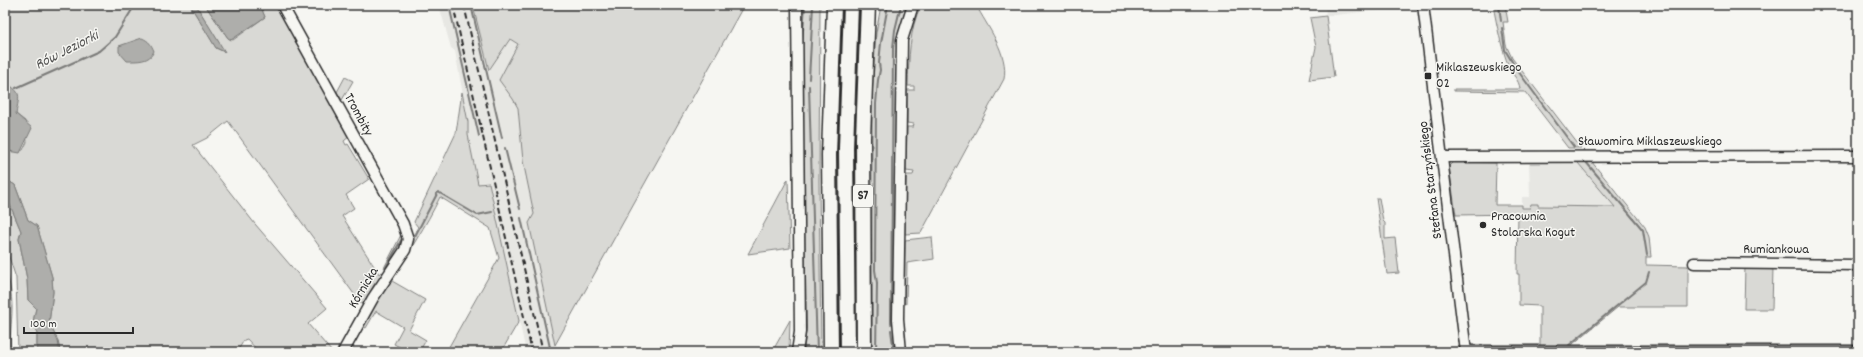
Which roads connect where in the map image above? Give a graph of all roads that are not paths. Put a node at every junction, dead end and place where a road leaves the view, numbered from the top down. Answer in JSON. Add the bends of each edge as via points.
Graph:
{"nodes":[{"id":1,"x":282,"y":5,"type":"edge"},
{"id":2,"x":797,"y":5,"type":"edge"},
{"id":3,"x":834,"y":5,"type":"edge"},
{"id":4,"x":851,"y":5,"type":"edge"},
{"id":5,"x":868,"y":5,"type":"edge"},
{"id":6,"x":875,"y":5,"type":"edge"},
{"id":7,"x":913,"y":5,"type":"edge"},
{"id":8,"x":1424,"y":5,"type":"edge"},
{"id":9,"x":866,"y":41,"type":"junction"},
{"id":10,"x":1858,"y":156,"type":"edge"},
{"id":11,"x":1442,"y":157,"type":"junction"},
{"id":12,"x":408,"y":239,"type":"joint"},
{"id":13,"x":1694,"y":263,"type":"dead end"},
{"id":14,"x":1858,"y":265,"type":"edge"},
{"id":15,"x":1466,"y":351,"type":"edge"},
{"id":16,"x":1858,"y":351,"type":"edge"},
{"id":17,"x":343,"y":352,"type":"edge"},
{"id":18,"x":797,"y":352,"type":"edge"},
{"id":19,"x":831,"y":352,"type":"edge"},
{"id":20,"x":848,"y":352,"type":"edge"},
{"id":21,"x":864,"y":352,"type":"edge"},
{"id":22,"x":901,"y":352,"type":"edge"}],
"edges":[{"from":1,"to":12,"type":"street","name":"Trombity","via":[[403,224]]},
{"from":2,"to":18,"type":"street","via":[[800,332]]},
{"from":3,"to":19,"type":"highway","via":[[829,155]]},
{"from":4,"to":20,"type":"highway","via":[[846,148]]},
{"from":5,"to":9,"type":"highway","number":"S7"},
{"from":6,"to":9,"type":"highway"},
{"from":7,"to":22,"type":"street","via":[[902,40],[898,319]]},
{"from":8,"to":11,"type":"street","name":"Stefana Starzyńskiego"},
{"from":9,"to":21,"type":"highway","number":"S7","via":[[862,138]]},
{"from":10,"to":11,"type":"street","name":"Sławomira Miklaszewskiego"},
{"from":11,"to":15,"type":"street","name":"Stefana Starzyńskiego"},
{"from":12,"to":17,"type":"street","name":"Kórnicka","via":[[405,250],[373,298]]},
{"from":13,"to":14,"type":"street","name":"Rumiankowa"},
{"from":15,"to":16,"type":"street"}]}
